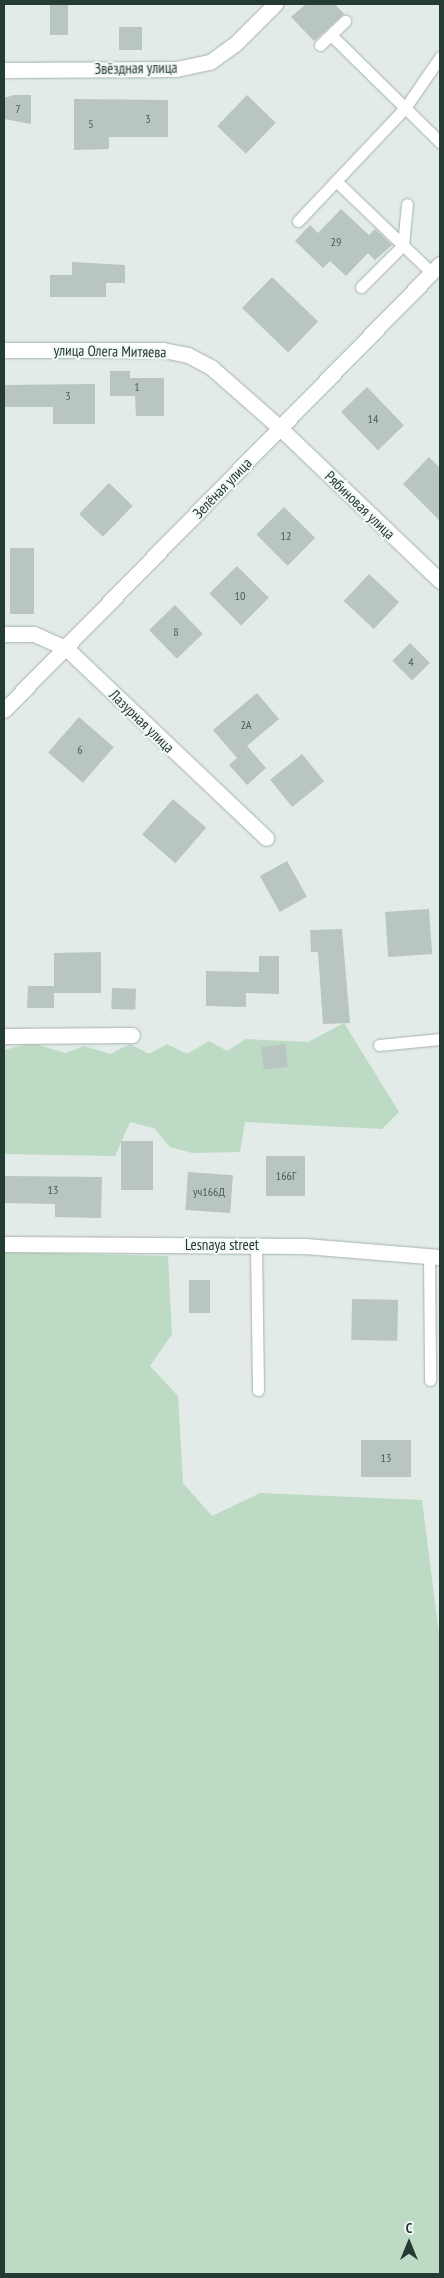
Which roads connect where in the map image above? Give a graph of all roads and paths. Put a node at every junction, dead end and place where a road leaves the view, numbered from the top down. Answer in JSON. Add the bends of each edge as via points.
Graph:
{"nodes":[{"id":1,"x":275,"y":4,"type":"edge"},
{"id":2,"x":345,"y":21,"type":"dead end"},
{"id":3,"x":331,"y":34,"type":"junction"},
{"id":4,"x":320,"y":45,"type":"dead end"},
{"id":5,"x":440,"y":57,"type":"edge"},
{"id":6,"x":4,"y":70,"type":"edge"},
{"id":7,"x":405,"y":108,"type":"junction"},
{"id":8,"x":440,"y":142,"type":"edge"},
{"id":9,"x":336,"y":181,"type":"junction"},
{"id":10,"x":407,"y":204,"type":"dead end"},
{"id":11,"x":298,"y":221,"type":"dead end"},
{"id":12,"x":403,"y":245,"type":"junction"},
{"id":13,"x":436,"y":269,"type":"edge"},
{"id":14,"x":361,"y":287,"type":"dead end"},
{"id":15,"x":4,"y":350,"type":"edge"},
{"id":16,"x":280,"y":428,"type":"junction"},
{"id":17,"x":440,"y":581,"type":"edge"},
{"id":18,"x":4,"y":634,"type":"edge"},
{"id":19,"x":66,"y":648,"type":"junction"},
{"id":20,"x":4,"y":710,"type":"edge"},
{"id":21,"x":266,"y":838,"type":"dead end"},
{"id":22,"x":132,"y":1035,"type":"dead end"},
{"id":23,"x":4,"y":1036,"type":"edge"},
{"id":24,"x":440,"y":1039,"type":"edge"},
{"id":25,"x":380,"y":1045,"type":"dead end"},
{"id":26,"x":4,"y":1244,"type":"edge"},
{"id":27,"x":256,"y":1246,"type":"junction"},
{"id":28,"x":435,"y":1256,"type":"edge"},
{"id":29,"x":430,"y":1380,"type":"dead end"},
{"id":30,"x":258,"y":1390,"type":"dead end"}],
"edges":[{"from":1,"to":6,"type":"street","name":"Звёздная улица","via":[[210,62],[176,69]]},
{"from":2,"to":3,"type":"lane"},
{"from":3,"to":4,"type":"lane"},
{"from":3,"to":7,"type":"lane"},
{"from":5,"to":7,"type":"lane"},
{"from":7,"to":8,"type":"lane"},
{"from":7,"to":9,"type":"lane"},
{"from":9,"to":11,"type":"lane"},
{"from":9,"to":12,"type":"lane"},
{"from":10,"to":12,"type":"lane"},
{"from":12,"to":13,"type":"lane"},
{"from":12,"to":14,"type":"lane"},
{"from":13,"to":16,"type":"street","name":"Зелёная улица"},
{"from":15,"to":16,"type":"street","name":"улица Олега Митяева","via":[[163,350],[188,354],[212,368]]},
{"from":16,"to":17,"type":"street","name":"Рябиновая улица"},
{"from":16,"to":19,"type":"street","name":"Зелёная улица"},
{"from":18,"to":19,"type":"street","name":"Лазурная улица","via":[[34,634]]},
{"from":19,"to":20,"type":"street","name":"Зелёная улица"},
{"from":19,"to":21,"type":"street","name":"Лазурная улица"},
{"from":22,"to":23,"type":"street"},
{"from":24,"to":25,"type":"lane"},
{"from":26,"to":27,"type":"street","name":"Lesnaya street"},
{"from":27,"to":28,"type":"street","name":"Lesnaya street"},
{"from":27,"to":30,"type":"lane"},
{"from":28,"to":29,"type":"lane"}]}
